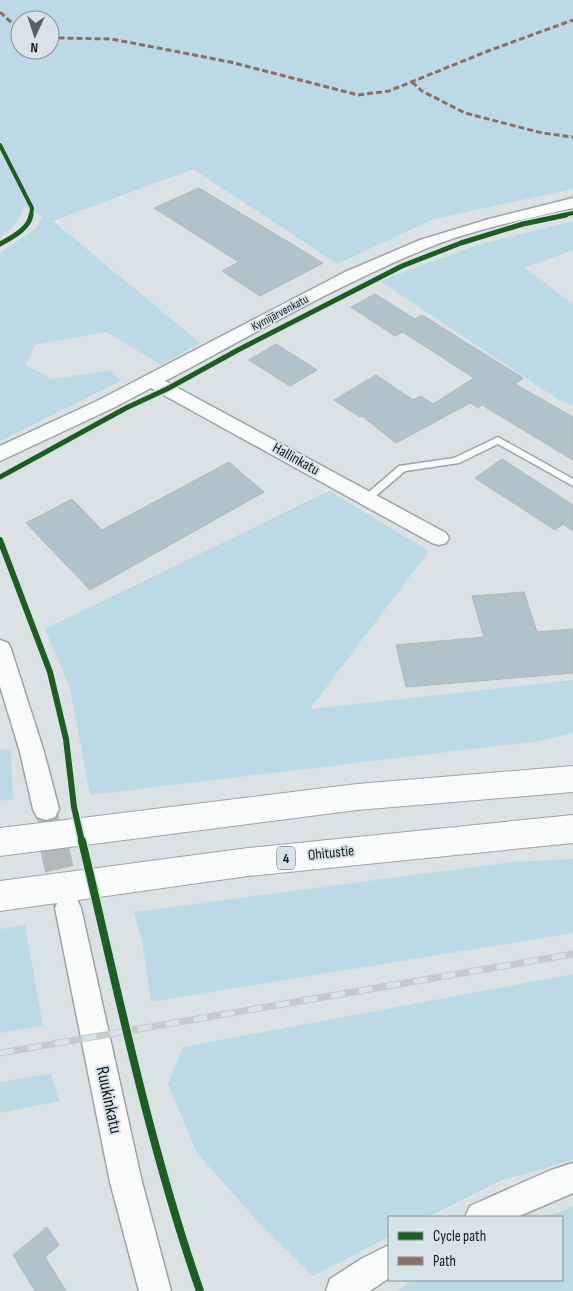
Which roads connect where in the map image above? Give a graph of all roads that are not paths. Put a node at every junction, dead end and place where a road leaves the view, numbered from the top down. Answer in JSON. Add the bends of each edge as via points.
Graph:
{"nodes":[{"id":1,"x":573,"y":202,"type":"edge"},
{"id":2,"x":152,"y":381,"type":"junction"},
{"id":3,"x":0,"y":454,"type":"edge"},
{"id":4,"x":573,"y":483,"type":"edge"},
{"id":5,"x":367,"y":498,"type":"junction"},
{"id":6,"x":439,"y":538,"type":"dead end"},
{"id":7,"x":0,"y":649,"type":"edge"},
{"id":8,"x":573,"y":779,"type":"edge"},
{"id":9,"x":46,"y":809,"type":"tunnel mouth"},
{"id":10,"x":573,"y":830,"type":"edge"},
{"id":11,"x":0,"y":842,"type":"edge"},
{"id":12,"x":0,"y":896,"type":"edge"},
{"id":13,"x":68,"y":908,"type":"tunnel mouth"},
{"id":14,"x":573,"y":1178,"type":"edge"},
{"id":15,"x":483,"y":1216,"type":"edge"},
{"id":16,"x":388,"y":1262,"type":"edge"},
{"id":17,"x":155,"y":1291,"type":"edge"},
{"id":18,"x":342,"y":1291,"type":"edge"}],
"edges":[{"from":1,"to":2,"type":"street","name":"Kymijärvenkatu","via":[[426,243],[351,276]]},
{"from":2,"to":3,"type":"street","name":"Kymijärvenkatu"},
{"from":2,"to":5,"type":"street","name":"Hallinkatu"},
{"from":4,"to":5,"type":"lane","via":[[498,440],[456,461],[402,468]]},
{"from":5,"to":6,"type":"street","name":"Hallinkatu"},
{"from":7,"to":9,"type":"street"},
{"from":8,"to":11,"type":"highway","via":[[499,783],[251,809]]},
{"from":10,"to":12,"type":"highway","name":"Ohitustie","number":"4","via":[[248,862]]},
{"from":13,"to":17,"type":"street","name":"Ruukinkatu","via":[[126,1182]]},
{"from":14,"to":15,"type":"street"},
{"from":16,"to":18,"type":"street"}]}
